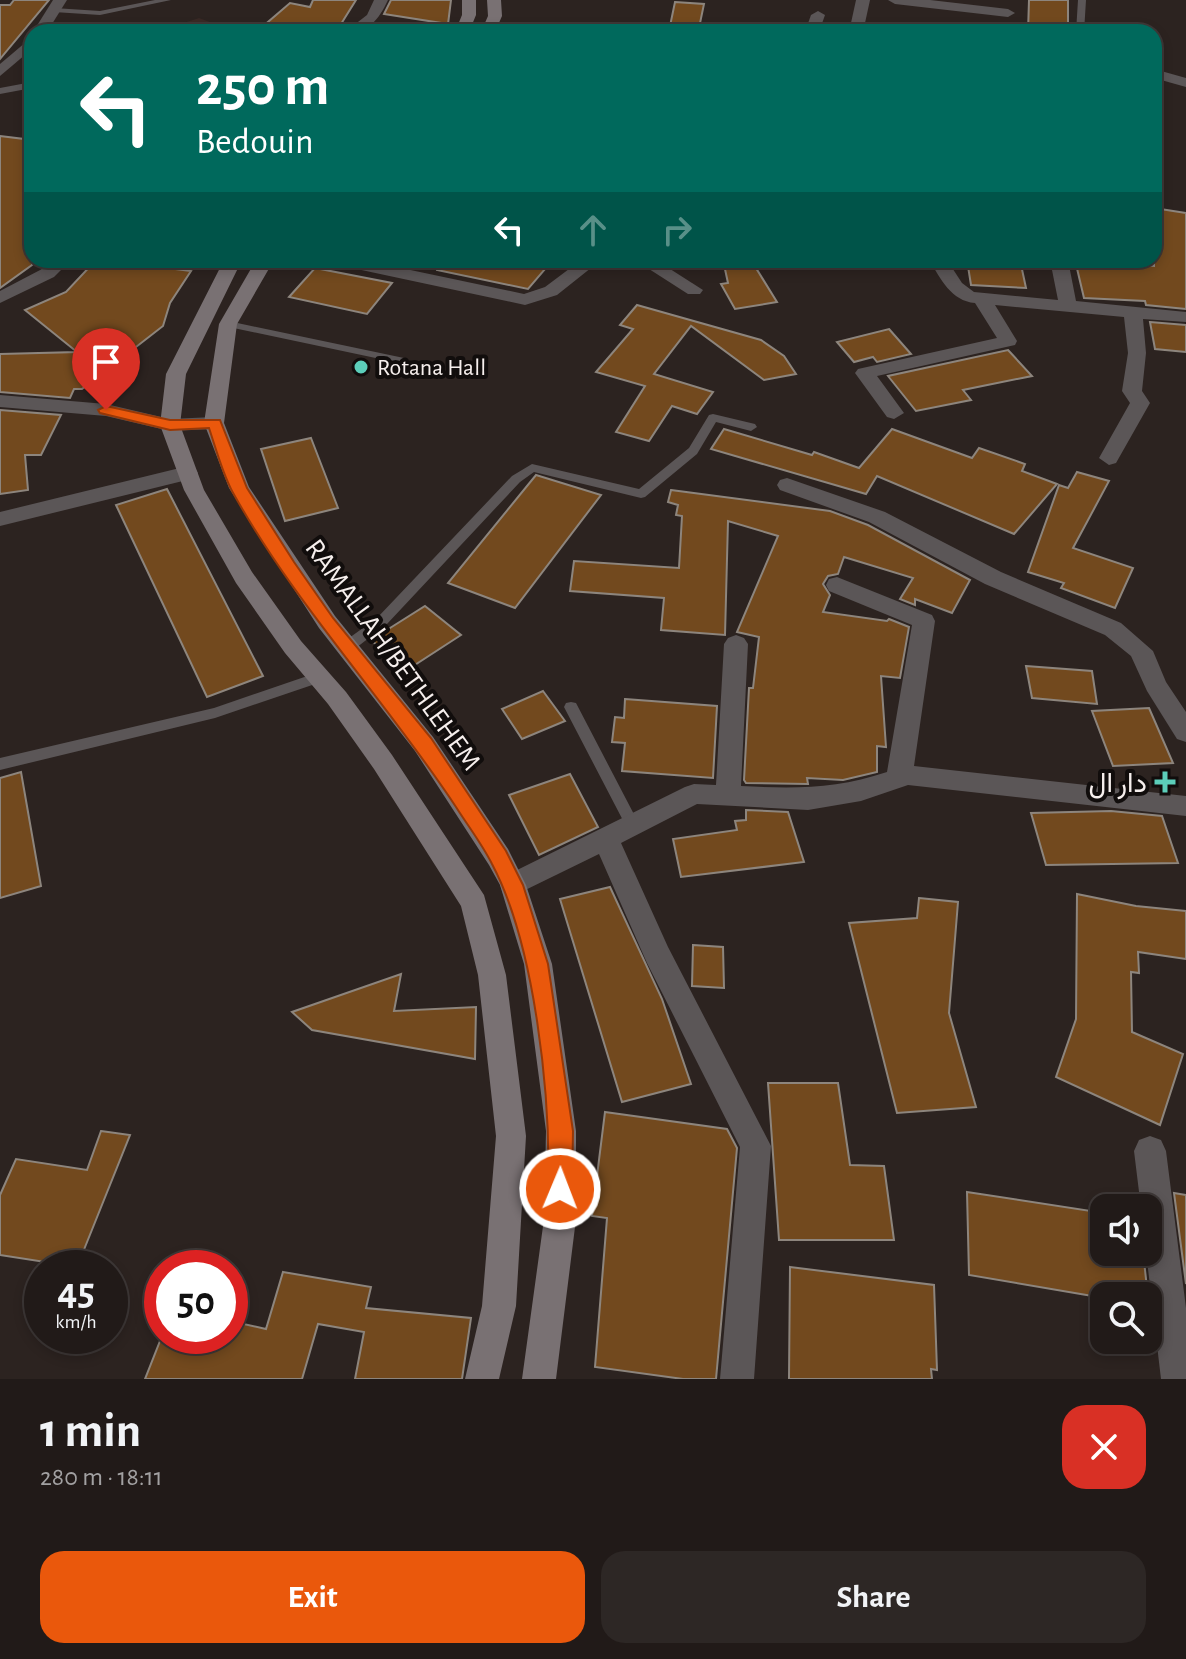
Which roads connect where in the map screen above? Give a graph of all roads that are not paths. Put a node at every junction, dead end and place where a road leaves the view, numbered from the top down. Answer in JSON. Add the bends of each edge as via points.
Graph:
{"nodes":[{"id":1,"x":167,"y":0,"type":"edge"},
{"id":2,"x":381,"y":0,"type":"edge"},
{"id":3,"x":469,"y":0,"type":"edge"},
{"id":4,"x":494,"y":0,"type":"edge"},
{"id":5,"x":863,"y":0,"type":"edge"},
{"id":6,"x":895,"y":0,"type":"edge"},
{"id":7,"x":1082,"y":0,"type":"edge"},
{"id":8,"x":57,"y":5,"type":"edge"},
{"id":9,"x":1008,"y":13,"type":"edge"},
{"id":10,"x":818,"y":15,"type":"dead end"},
{"id":11,"x":45,"y":24,"type":"edge"},
{"id":12,"x":363,"y":24,"type":"edge"},
{"id":13,"x":465,"y":24,"type":"edge"},
{"id":14,"x":492,"y":24,"type":"edge"},
{"id":15,"x":815,"y":24,"type":"edge"},
{"id":16,"x":858,"y":24,"type":"edge"},
{"id":17,"x":1080,"y":24,"type":"edge"},
{"id":18,"x":24,"y":49,"type":"edge"},
{"id":19,"x":0,"y":72,"type":"edge"},
{"id":20,"x":1162,"y":77,"type":"edge"},
{"id":21,"x":1186,"y":83,"type":"edge"},
{"id":22,"x":24,"y":86,"type":"edge"},
{"id":23,"x":0,"y":91,"type":"edge"},
{"id":24,"x":53,"y":268,"type":"edge"},
{"id":25,"x":229,"y":268,"type":"edge"},
{"id":26,"x":260,"y":268,"type":"edge"},
{"id":27,"x":375,"y":268,"type":"edge"},
{"id":28,"x":581,"y":268,"type":"edge"},
{"id":29,"x":657,"y":268,"type":"edge"},
{"id":30,"x":943,"y":268,"type":"edge"},
{"id":31,"x":1061,"y":268,"type":"edge"},
{"id":32,"x":694,"y":290,"type":"dead end"},
{"id":33,"x":0,"y":298,"type":"edge"},
{"id":34,"x":982,"y":299,"type":"junction"},
{"id":35,"x":1068,"y":305,"type":"junction"},
{"id":36,"x":1133,"y":311,"type":"junction"},
{"id":37,"x":1186,"y":317,"type":"edge"},
{"id":38,"x":228,"y":324,"type":"junction"},
{"id":39,"x":404,"y":361,"type":"dead end"},
{"id":40,"x":0,"y":401,"type":"edge"},
{"id":41,"x":894,"y":413,"type":"dead end"},
{"id":42,"x":214,"y":423,"type":"junction"},
{"id":43,"x":170,"y":425,"type":"junction"},
{"id":44,"x":751,"y":427,"type":"dead end"},
{"id":45,"x":1109,"y":458,"type":"dead end"},
{"id":46,"x":188,"y":473,"type":"junction"},
{"id":47,"x":787,"y":485,"type":"dead end"},
{"id":48,"x":0,"y":519,"type":"edge"},
{"id":49,"x":837,"y":585,"type":"dead end"},
{"id":50,"x":736,"y":644,"type":"dead end"},
{"id":51,"x":347,"y":647,"type":"junction"},
{"id":52,"x":319,"y":677,"type":"junction"},
{"id":53,"x":571,"y":707,"type":"dead end"},
{"id":54,"x":1186,"y":732,"type":"edge"},
{"id":55,"x":0,"y":764,"type":"edge"},
{"id":56,"x":899,"y":778,"type":"junction"},
{"id":57,"x":728,"y":796,"type":"junction"},
{"id":58,"x":1186,"y":806,"type":"edge"},
{"id":59,"x":633,"y":826,"type":"junction"},
{"id":60,"x":606,"y":840,"type":"junction"},
{"id":61,"x":513,"y":885,"type":"junction"},
{"id":62,"x":1150,"y":1151,"type":"dead end"},
{"id":63,"x":482,"y":1379,"type":"edge"},
{"id":64,"x":539,"y":1379,"type":"edge"},
{"id":65,"x":737,"y":1379,"type":"edge"},
{"id":66,"x":1178,"y":1379,"type":"edge"}],
"edges":[{"from":1,"to":8,"type":"lane","via":[[100,13]]},
{"from":2,"to":12,"type":"street"},
{"from":3,"to":13,"type":"main road"},
{"from":4,"to":14,"type":"main road"},
{"from":5,"to":16,"type":"street"},
{"from":6,"to":9,"type":"street"},
{"from":7,"to":17,"type":"lane"},
{"from":8,"to":11,"type":"street"},
{"from":10,"to":15,"type":"street"},
{"from":18,"to":19,"type":"street"},
{"from":20,"to":21,"type":"street"},
{"from":22,"to":23,"type":"lane"},
{"from":24,"to":33,"type":"street"},
{"from":25,"to":43,"type":"main road","via":[[176,374]]},
{"from":26,"to":38,"type":"main road","name":"RAMALLAH/BETHLEHEM"},
{"from":27,"to":28,"type":"street","via":[[525,300],[551,291]]},
{"from":29,"to":32,"type":"street"},
{"from":30,"to":34,"type":"street","via":[[955,287]]},
{"from":31,"to":35,"type":"street"},
{"from":34,"to":35,"type":"street"},
{"from":34,"to":41,"type":"street","via":[[1008,341],[865,373]]},
{"from":35,"to":36,"type":"street"},
{"from":36,"to":37,"type":"street"},
{"from":36,"to":45,"type":"street","via":[[1137,353],[1132,391],[1140,403]]},
{"from":38,"to":39,"type":"lane"},
{"from":38,"to":42,"type":"main road","name":"RAMALLAH/BETHLEHEM"},
{"from":40,"to":43,"type":"street","via":[[106,410]]},
{"from":42,"to":43,"type":"street"},
{"from":42,"to":51,"type":"main road","name":"RAMALLAH/BETHLEHEM","via":[[239,488]]},
{"from":43,"to":46,"type":"main road"},
{"from":44,"to":51,"type":"lane","via":[[713,418],[693,451],[641,494],[532,468],[382,621]]},
{"from":46,"to":48,"type":"street"},
{"from":46,"to":52,"type":"main road","via":[[244,577]]},
{"from":47,"to":54,"type":"street","via":[[877,517],[993,578],[1113,629],[1141,651],[1155,685]]},
{"from":49,"to":56,"type":"street","via":[[924,621]]},
{"from":50,"to":57,"type":"street"},
{"from":51,"to":61,"type":"main road","name":"RAMALLAH/BETHLEHEM","via":[[424,744]]},
{"from":52,"to":55,"type":"lane","via":[[215,713]]},
{"from":52,"to":63,"type":"main road","via":[[383,762],[474,903],[492,975],[511,1136],[499,1306]]},
{"from":53,"to":59,"type":"lane"},
{"from":56,"to":57,"type":"street","via":[[808,800]]},
{"from":56,"to":58,"type":"street"},
{"from":57,"to":59,"type":"street","via":[[694,794]]},
{"from":59,"to":60,"type":"street"},
{"from":60,"to":61,"type":"street"},
{"from":60,"to":65,"type":"street","via":[[657,954],[756,1146]]},
{"from":61,"to":64,"type":"main road","name":"RAMALLAH/BETHLEHEM","via":[[538,964],[561,1131],[560,1219]]},
{"from":62,"to":66,"type":"street"}]}
